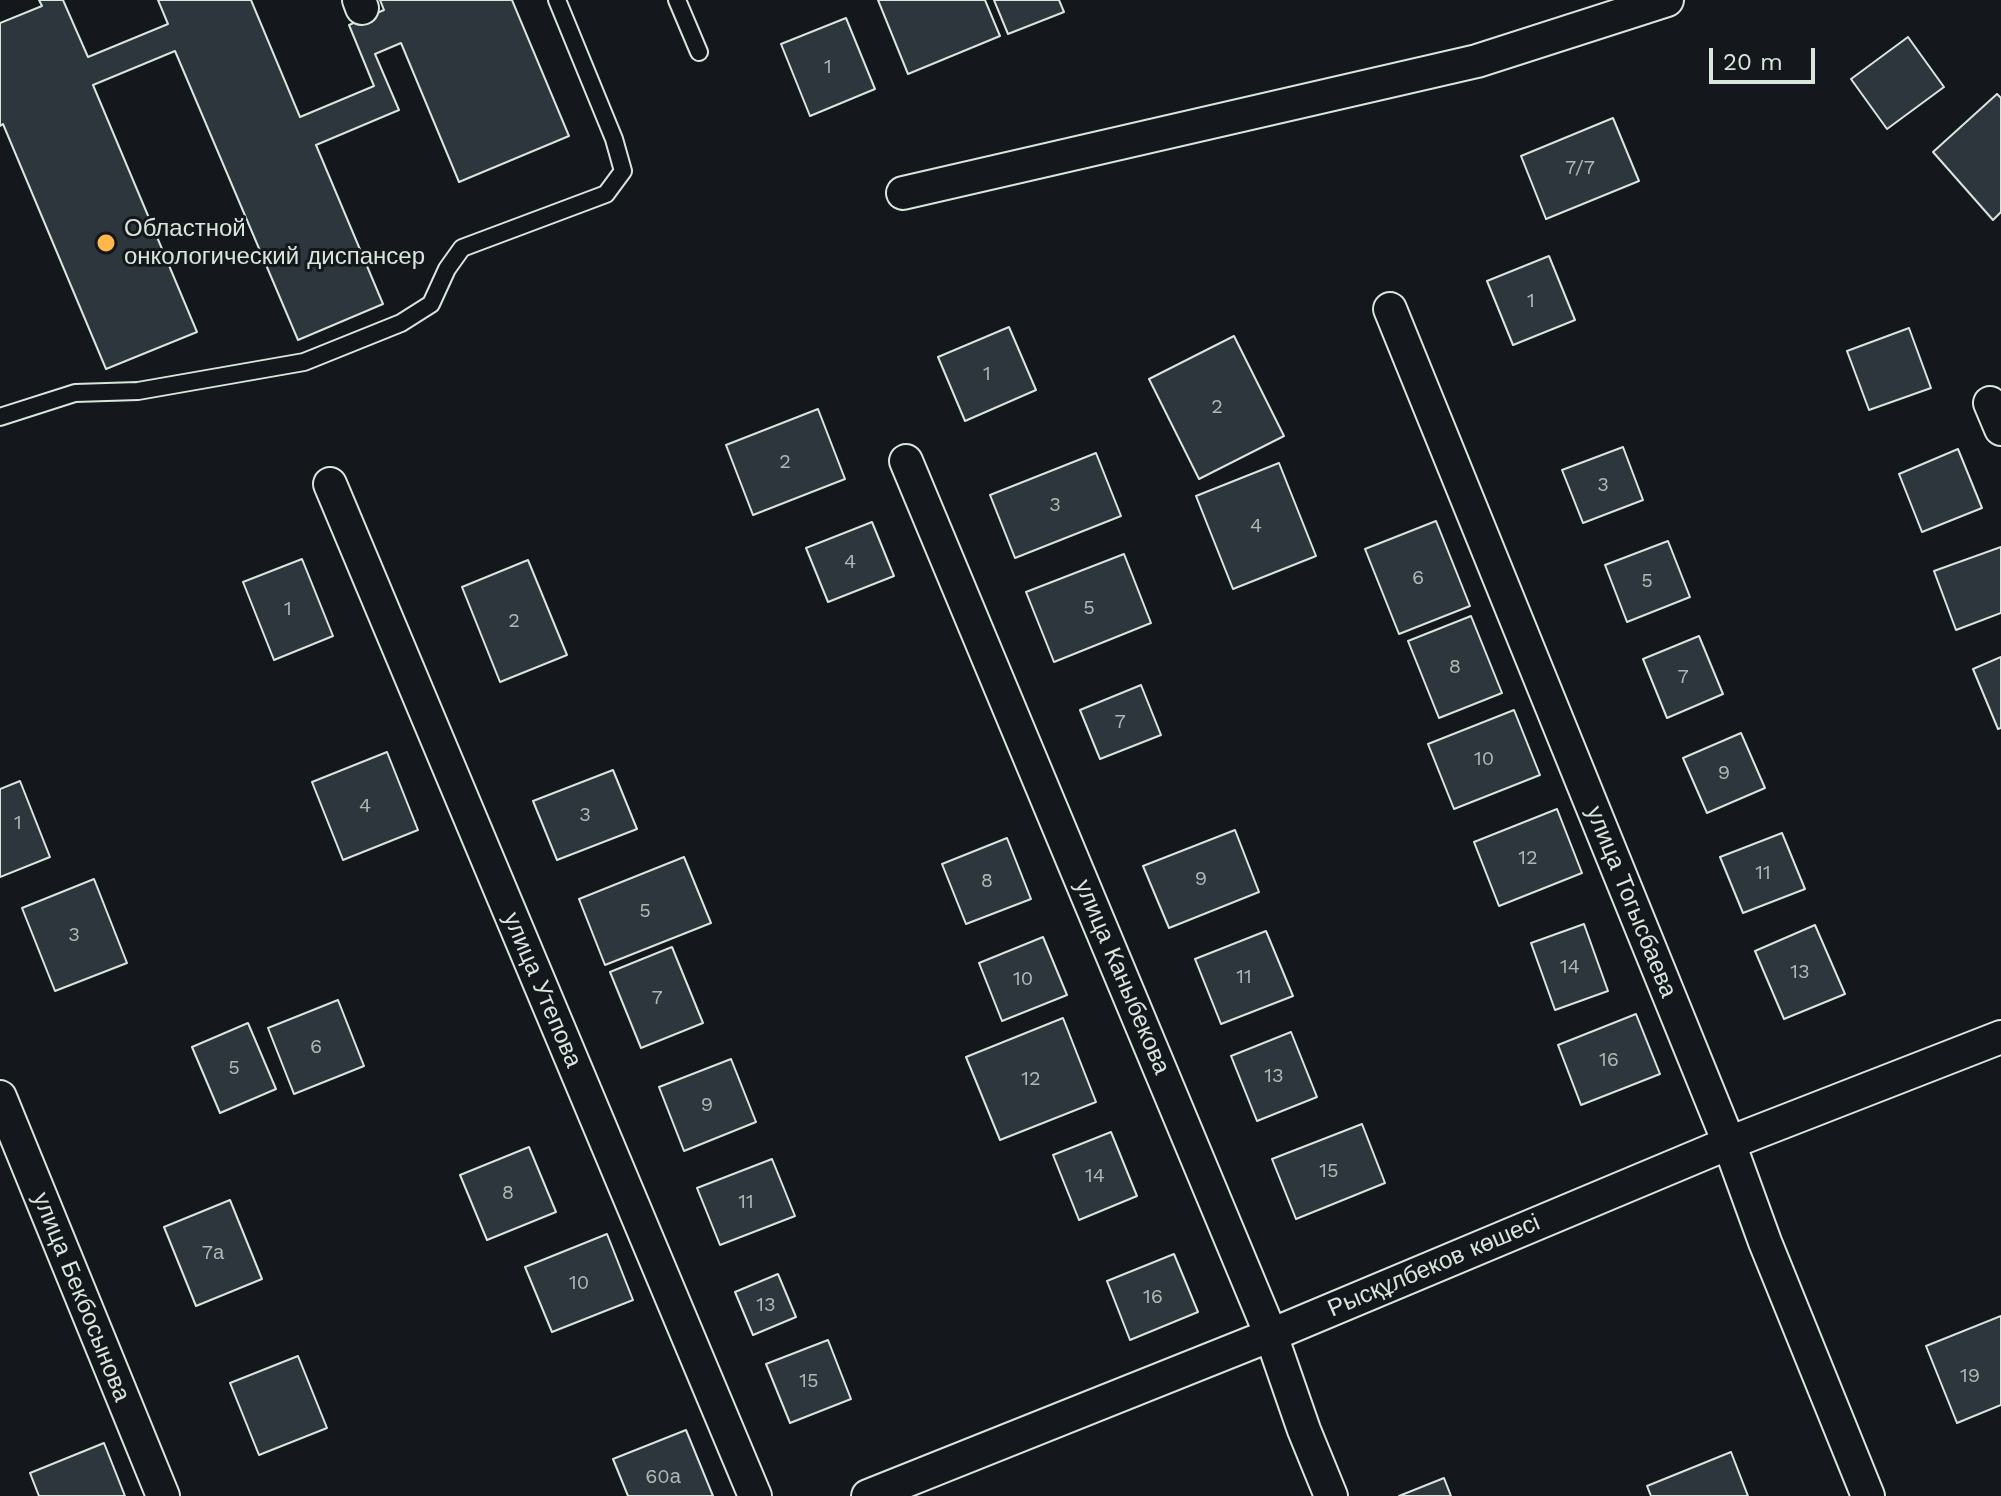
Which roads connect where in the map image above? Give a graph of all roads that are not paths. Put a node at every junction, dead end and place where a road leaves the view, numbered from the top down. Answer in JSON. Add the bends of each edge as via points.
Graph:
{"nodes":[{"id":1,"x":557,"y":0,"type":"edge"},
{"id":2,"x":677,"y":0,"type":"edge"},
{"id":3,"x":1667,"y":0,"type":"edge"},
{"id":4,"x":699,"y":52,"type":"dead end"},
{"id":5,"x":903,"y":193,"type":"dead end"},
{"id":6,"x":1390,"y":309,"type":"dead end"},
{"id":7,"x":0,"y":417,"type":"edge"},
{"id":8,"x":906,"y":461,"type":"dead end"},
{"id":9,"x":330,"y":484,"type":"dead end"},
{"id":10,"x":2001,"y":1037,"type":"edge"},
{"id":11,"x":0,"y":1097,"type":"edge"},
{"id":12,"x":1729,"y":1143,"type":"junction"},
{"id":13,"x":1271,"y":1335,"type":"junction"},
{"id":14,"x":163,"y":1496,"type":"edge"},
{"id":15,"x":755,"y":1496,"type":"edge"},
{"id":16,"x":868,"y":1496,"type":"edge"},
{"id":17,"x":1331,"y":1496,"type":"edge"},
{"id":18,"x":1868,"y":1496,"type":"edge"}],
"edges":[{"from":1,"to":7,"type":"lane","via":[[623,171],[606,194],[462,248],[431,304],[401,323],[304,362],[138,391],[75,393]]},
{"from":2,"to":4,"type":"lane"},
{"from":3,"to":5,"type":"street","via":[[1477,61]]},
{"from":6,"to":12,"type":"street","name":"улица Тогысбаева"},
{"from":8,"to":13,"type":"street","name":"улица Каныбекова"},
{"from":9,"to":15,"type":"street","name":"улица Утепова"},
{"from":10,"to":12,"type":"street","name":"Рысқұлбеков көшесі"},
{"from":11,"to":14,"type":"street","name":"улица Бекбосынова"},
{"from":12,"to":13,"type":"street","name":"Рысқұлбеков көшесі"},
{"from":12,"to":18,"type":"street","name":"улица Тогысбаева"},
{"from":13,"to":16,"type":"street","name":"Рысқұлбеков көшесі"},
{"from":13,"to":17,"type":"street","name":"улица Каныбекова"}]}
